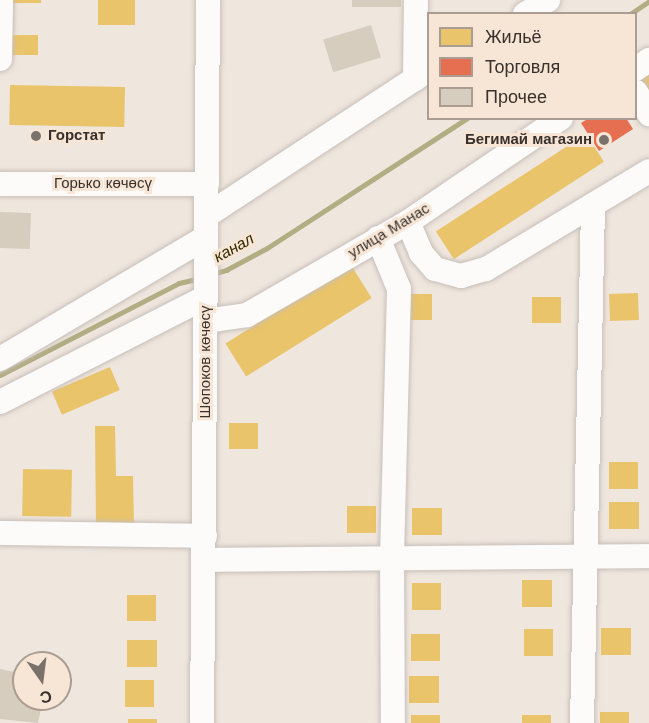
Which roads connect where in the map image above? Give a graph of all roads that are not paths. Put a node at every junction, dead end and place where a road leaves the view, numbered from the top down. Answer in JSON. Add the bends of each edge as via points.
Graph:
{"nodes":[{"id":1,"x":1,"y":0,"type":"edge"},
{"id":2,"x":208,"y":0,"type":"edge"},
{"id":3,"x":416,"y":0,"type":"edge"},
{"id":4,"x":548,"y":0,"type":"edge"},
{"id":5,"x":528,"y":12,"type":"edge"},
{"id":6,"x":0,"y":59,"type":"edge"},
{"id":7,"x":422,"y":74,"type":"edge"},
{"id":8,"x":637,"y":94,"type":"edge"},
{"id":9,"x":649,"y":114,"type":"edge"},
{"id":10,"x":558,"y":120,"type":"edge"},
{"id":11,"x":649,"y":171,"type":"edge"},
{"id":12,"x":0,"y":184,"type":"edge"},
{"id":13,"x":207,"y":184,"type":"junction"},
{"id":14,"x":593,"y":205,"type":"junction"},
{"id":15,"x":408,"y":222,"type":"junction"},
{"id":16,"x":206,"y":226,"type":"junction"},
{"id":17,"x":378,"y":238,"type":"junction"},
{"id":18,"x":206,"y":296,"type":"junction"},
{"id":19,"x":206,"y":321,"type":"junction"},
{"id":20,"x":0,"y":359,"type":"edge"},
{"id":21,"x":0,"y":402,"type":"edge"},
{"id":22,"x":0,"y":533,"type":"edge"},
{"id":23,"x":205,"y":548,"type":"junction"},
{"id":24,"x":649,"y":556,"type":"edge"},
{"id":25,"x":392,"y":557,"type":"junction"},
{"id":26,"x":586,"y":557,"type":"junction"},
{"id":27,"x":202,"y":723,"type":"edge"},
{"id":28,"x":393,"y":723,"type":"edge"},
{"id":29,"x":582,"y":723,"type":"edge"}],
"edges":[{"from":1,"to":6,"type":"street"},
{"from":2,"to":13,"type":"street","name":"Шопоков көчөсү"},
{"from":3,"to":7,"type":"street"},
{"from":4,"to":5,"type":"street"},
{"from":7,"to":16,"type":"street"},
{"from":8,"to":9,"type":"street"},
{"from":10,"to":15,"type":"street","name":"улица Манас"},
{"from":11,"to":14,"type":"street"},
{"from":12,"to":13,"type":"street","name":"Горько көчөсү"},
{"from":13,"to":16,"type":"street","name":"Шопоков көчөсү"},
{"from":14,"to":15,"type":"street","via":[[486,268],[461,276],[435,268],[422,253]]},
{"from":14,"to":26,"type":"street"},
{"from":15,"to":17,"type":"street","name":"улица Манас"},
{"from":16,"to":18,"type":"street","name":"Шопоков көчөсү"},
{"from":16,"to":20,"type":"street"},
{"from":17,"to":19,"type":"street","name":"улица Манас","via":[[247,315]]},
{"from":17,"to":25,"type":"street","via":[[399,290]]},
{"from":18,"to":19,"type":"street","name":"Шопоков көчөсү"},
{"from":18,"to":21,"type":"street"},
{"from":19,"to":23,"type":"street","name":"Шопоков көчөсү"},
{"from":22,"to":23,"type":"street"},
{"from":23,"to":25,"type":"street"},
{"from":23,"to":27,"type":"street","name":"Шопоков көчөсү"},
{"from":24,"to":26,"type":"street"},
{"from":25,"to":26,"type":"street"},
{"from":25,"to":28,"type":"street"},
{"from":26,"to":29,"type":"street"}]}
